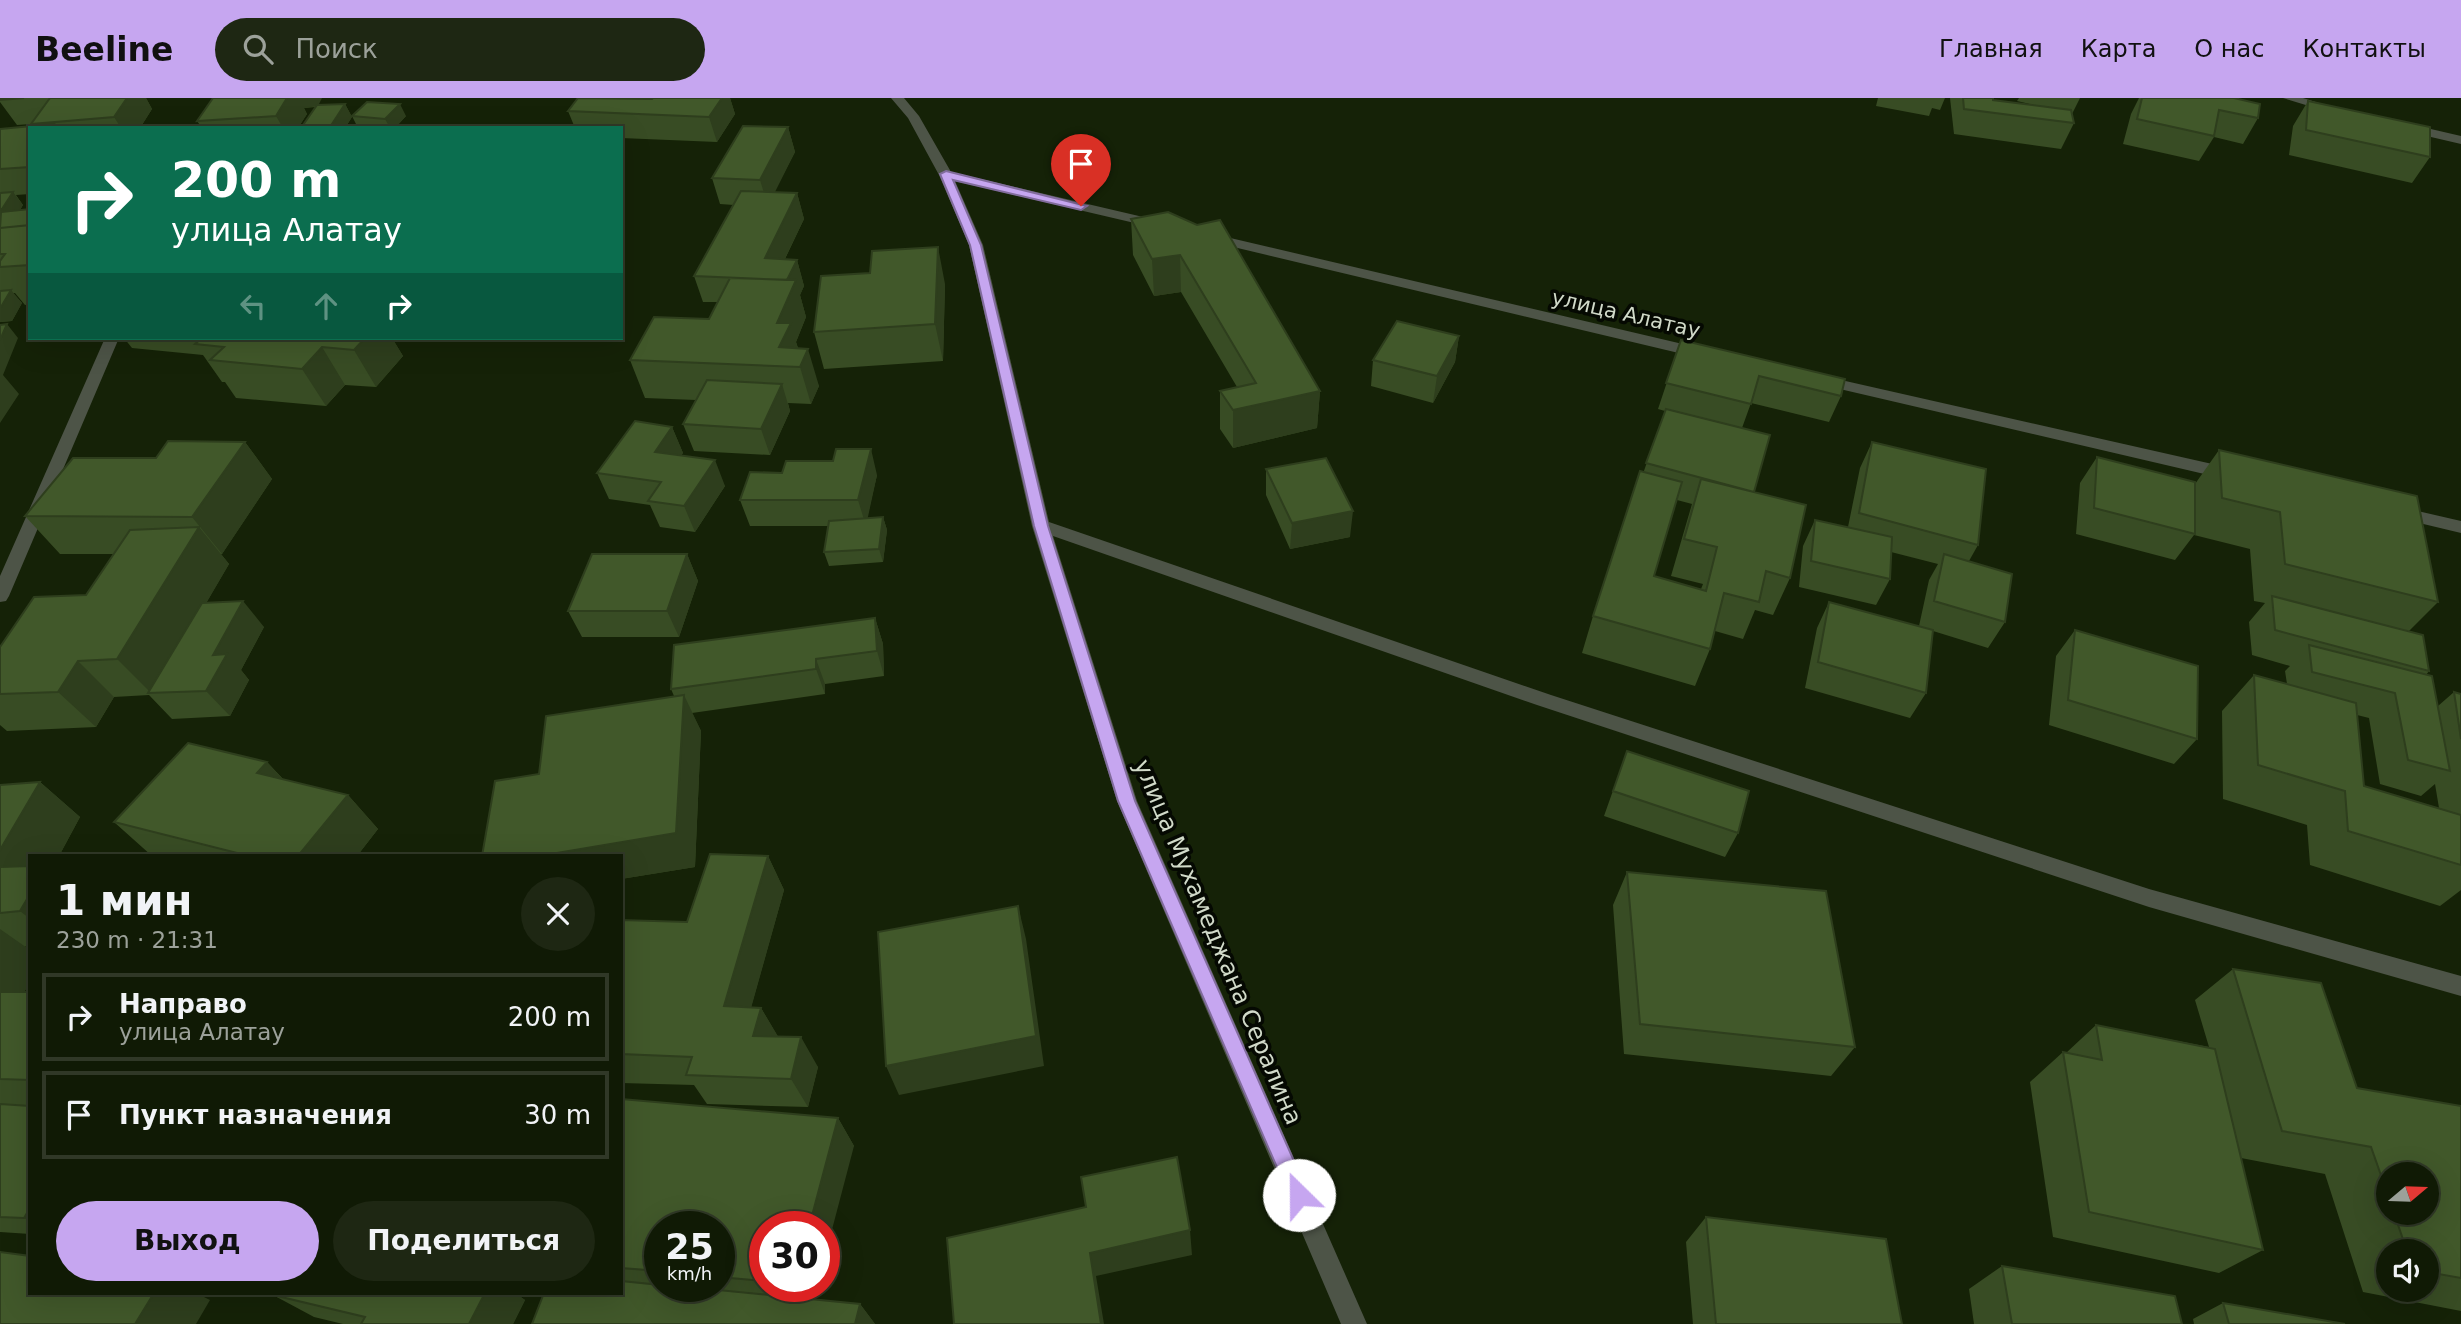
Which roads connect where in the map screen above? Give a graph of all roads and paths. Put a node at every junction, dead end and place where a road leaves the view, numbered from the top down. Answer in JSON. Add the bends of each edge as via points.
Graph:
{"nodes":[{"id":1,"x":897,"y":98,"type":"edge"},
{"id":2,"x":2289,"y":98,"type":"edge"},
{"id":3,"x":2340,"y":111,"type":"edge"},
{"id":4,"x":2390,"y":123,"type":"edge"},
{"id":5,"x":2461,"y":140,"type":"edge"},
{"id":6,"x":946,"y":174,"type":"junction"},
{"id":7,"x":111,"y":340,"type":"edge"},
{"id":8,"x":1717,"y":356,"type":"edge"},
{"id":9,"x":1798,"y":375,"type":"edge"},
{"id":10,"x":2244,"y":477,"type":"edge"},
{"id":11,"x":2380,"y":508,"type":"edge"},
{"id":12,"x":1041,"y":526,"type":"junction"},
{"id":13,"x":2461,"y":527,"type":"edge"},
{"id":14,"x":0,"y":596,"type":"edge"},
{"id":15,"x":2461,"y":986,"type":"edge"},
{"id":16,"x":1354,"y":1324,"type":"edge"}],
"edges":[{"from":1,"to":6,"type":"street","name":"улица Мухамеджана Сералина","via":[[913,116]]},
{"from":2,"to":3,"type":"street"},
{"from":4,"to":5,"type":"street"},
{"from":6,"to":8,"type":"street","name":"улица Алатау"},
{"from":6,"to":12,"type":"street","name":"улица Мухамеджана Сералина","via":[[976,245]]},
{"from":7,"to":14,"type":"street"},
{"from":9,"to":10,"type":"street"},
{"from":11,"to":13,"type":"street"},
{"from":12,"to":15,"type":"street","via":[[1544,700],[2149,898]]},
{"from":12,"to":16,"type":"street","name":"улица Мухамеджана Сералина","via":[[1127,801]]}]}
